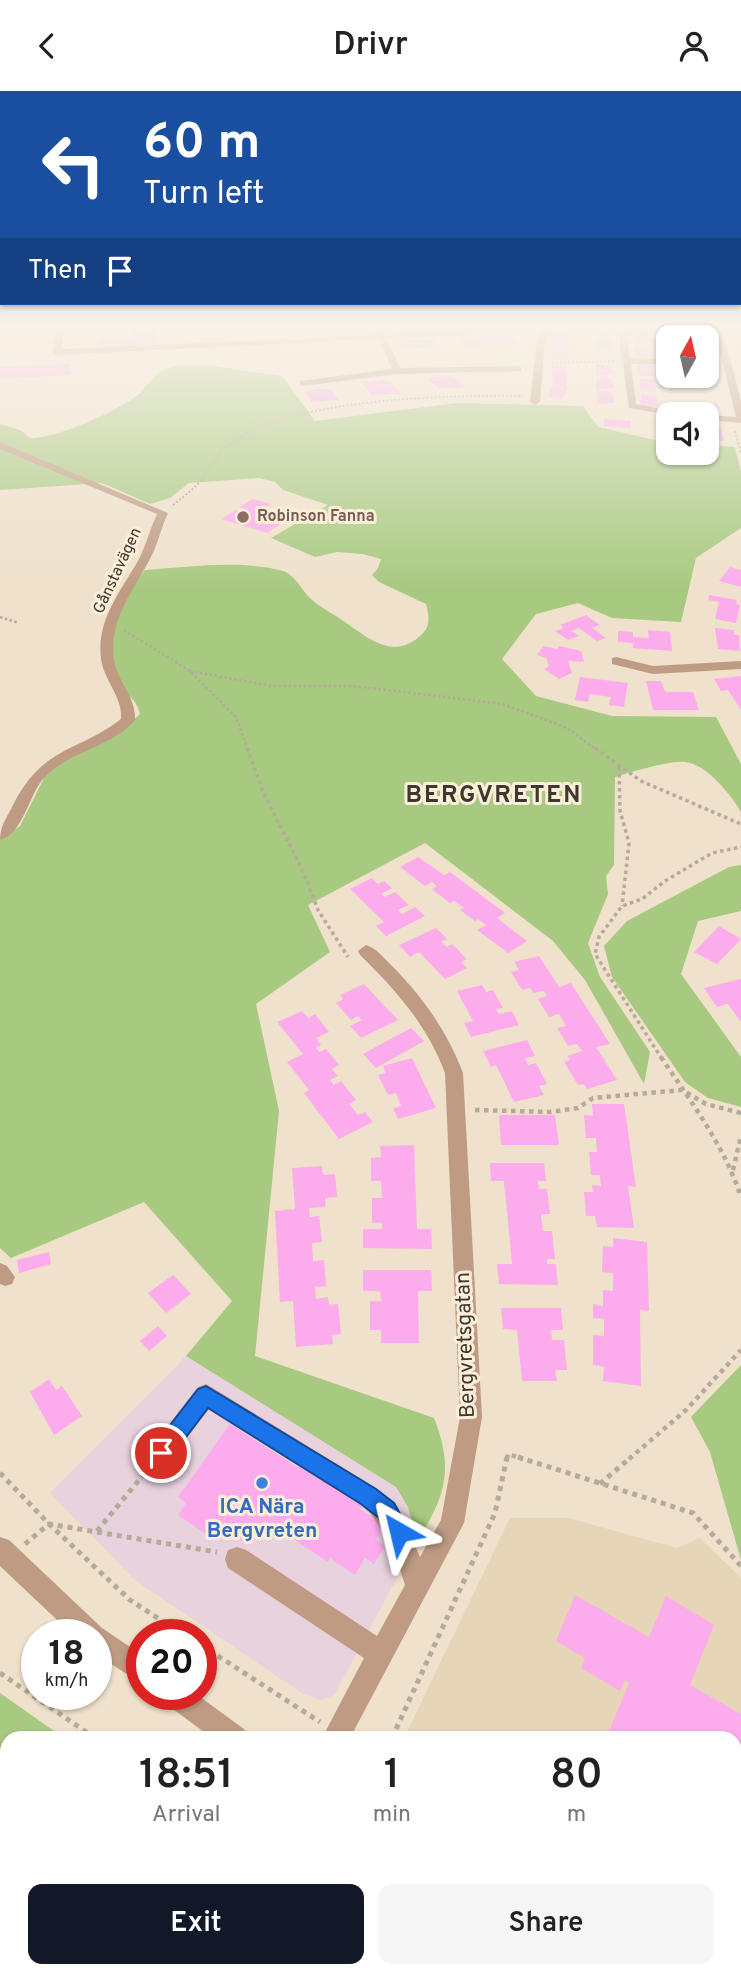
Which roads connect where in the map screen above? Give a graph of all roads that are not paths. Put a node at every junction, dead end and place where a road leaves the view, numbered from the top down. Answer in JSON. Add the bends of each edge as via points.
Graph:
{"nodes":[{"id":1,"x":719,"y":418,"type":"edge"},
{"id":2,"x":741,"y":420,"type":"edge"},
{"id":3,"x":0,"y":445,"type":"edge"},
{"id":4,"x":616,"y":661,"type":"dead end"},
{"id":5,"x":741,"y":665,"type":"edge"},
{"id":6,"x":0,"y":835,"type":"edge"},
{"id":7,"x":358,"y":955,"type":"road end"},
{"id":8,"x":161,"y":1453,"type":"road end"},
{"id":9,"x":0,"y":1549,"type":"edge"},
{"id":10,"x":237,"y":1559,"type":"road end"},
{"id":11,"x":418,"y":1587,"type":"junction"},
{"id":12,"x":75,"y":1619,"type":"edge"},
{"id":13,"x":381,"y":1654,"type":"junction"},
{"id":14,"x":196,"y":1710,"type":"edge"},
{"id":15,"x":225,"y":1731,"type":"edge"},
{"id":16,"x":338,"y":1731,"type":"edge"}],
"edges":[{"from":1,"to":2,"type":"street"},
{"from":3,"to":6,"type":"street","name":"Gånstavägen","via":[[163,513],[145,558],[118,601],[106,644],[106,665],[129,705],[128,720],[41,773],[13,824]]},
{"from":4,"to":5,"type":"street","via":[[653,670]]},
{"from":7,"to":11,"type":"street","name":"Bergvretsgatan","via":[[398,982],[437,1032],[454,1073],[471,1417],[452,1523]]},
{"from":8,"to":11,"type":"street","via":[[206,1395],[387,1511]]},
{"from":9,"to":12,"type":"street"},
{"from":10,"to":13,"type":"street"},
{"from":11,"to":13,"type":"street","name":"Bergvretsgatan"},
{"from":13,"to":16,"type":"street","name":"Bergvretsgatan"},
{"from":14,"to":15,"type":"street"}]}
